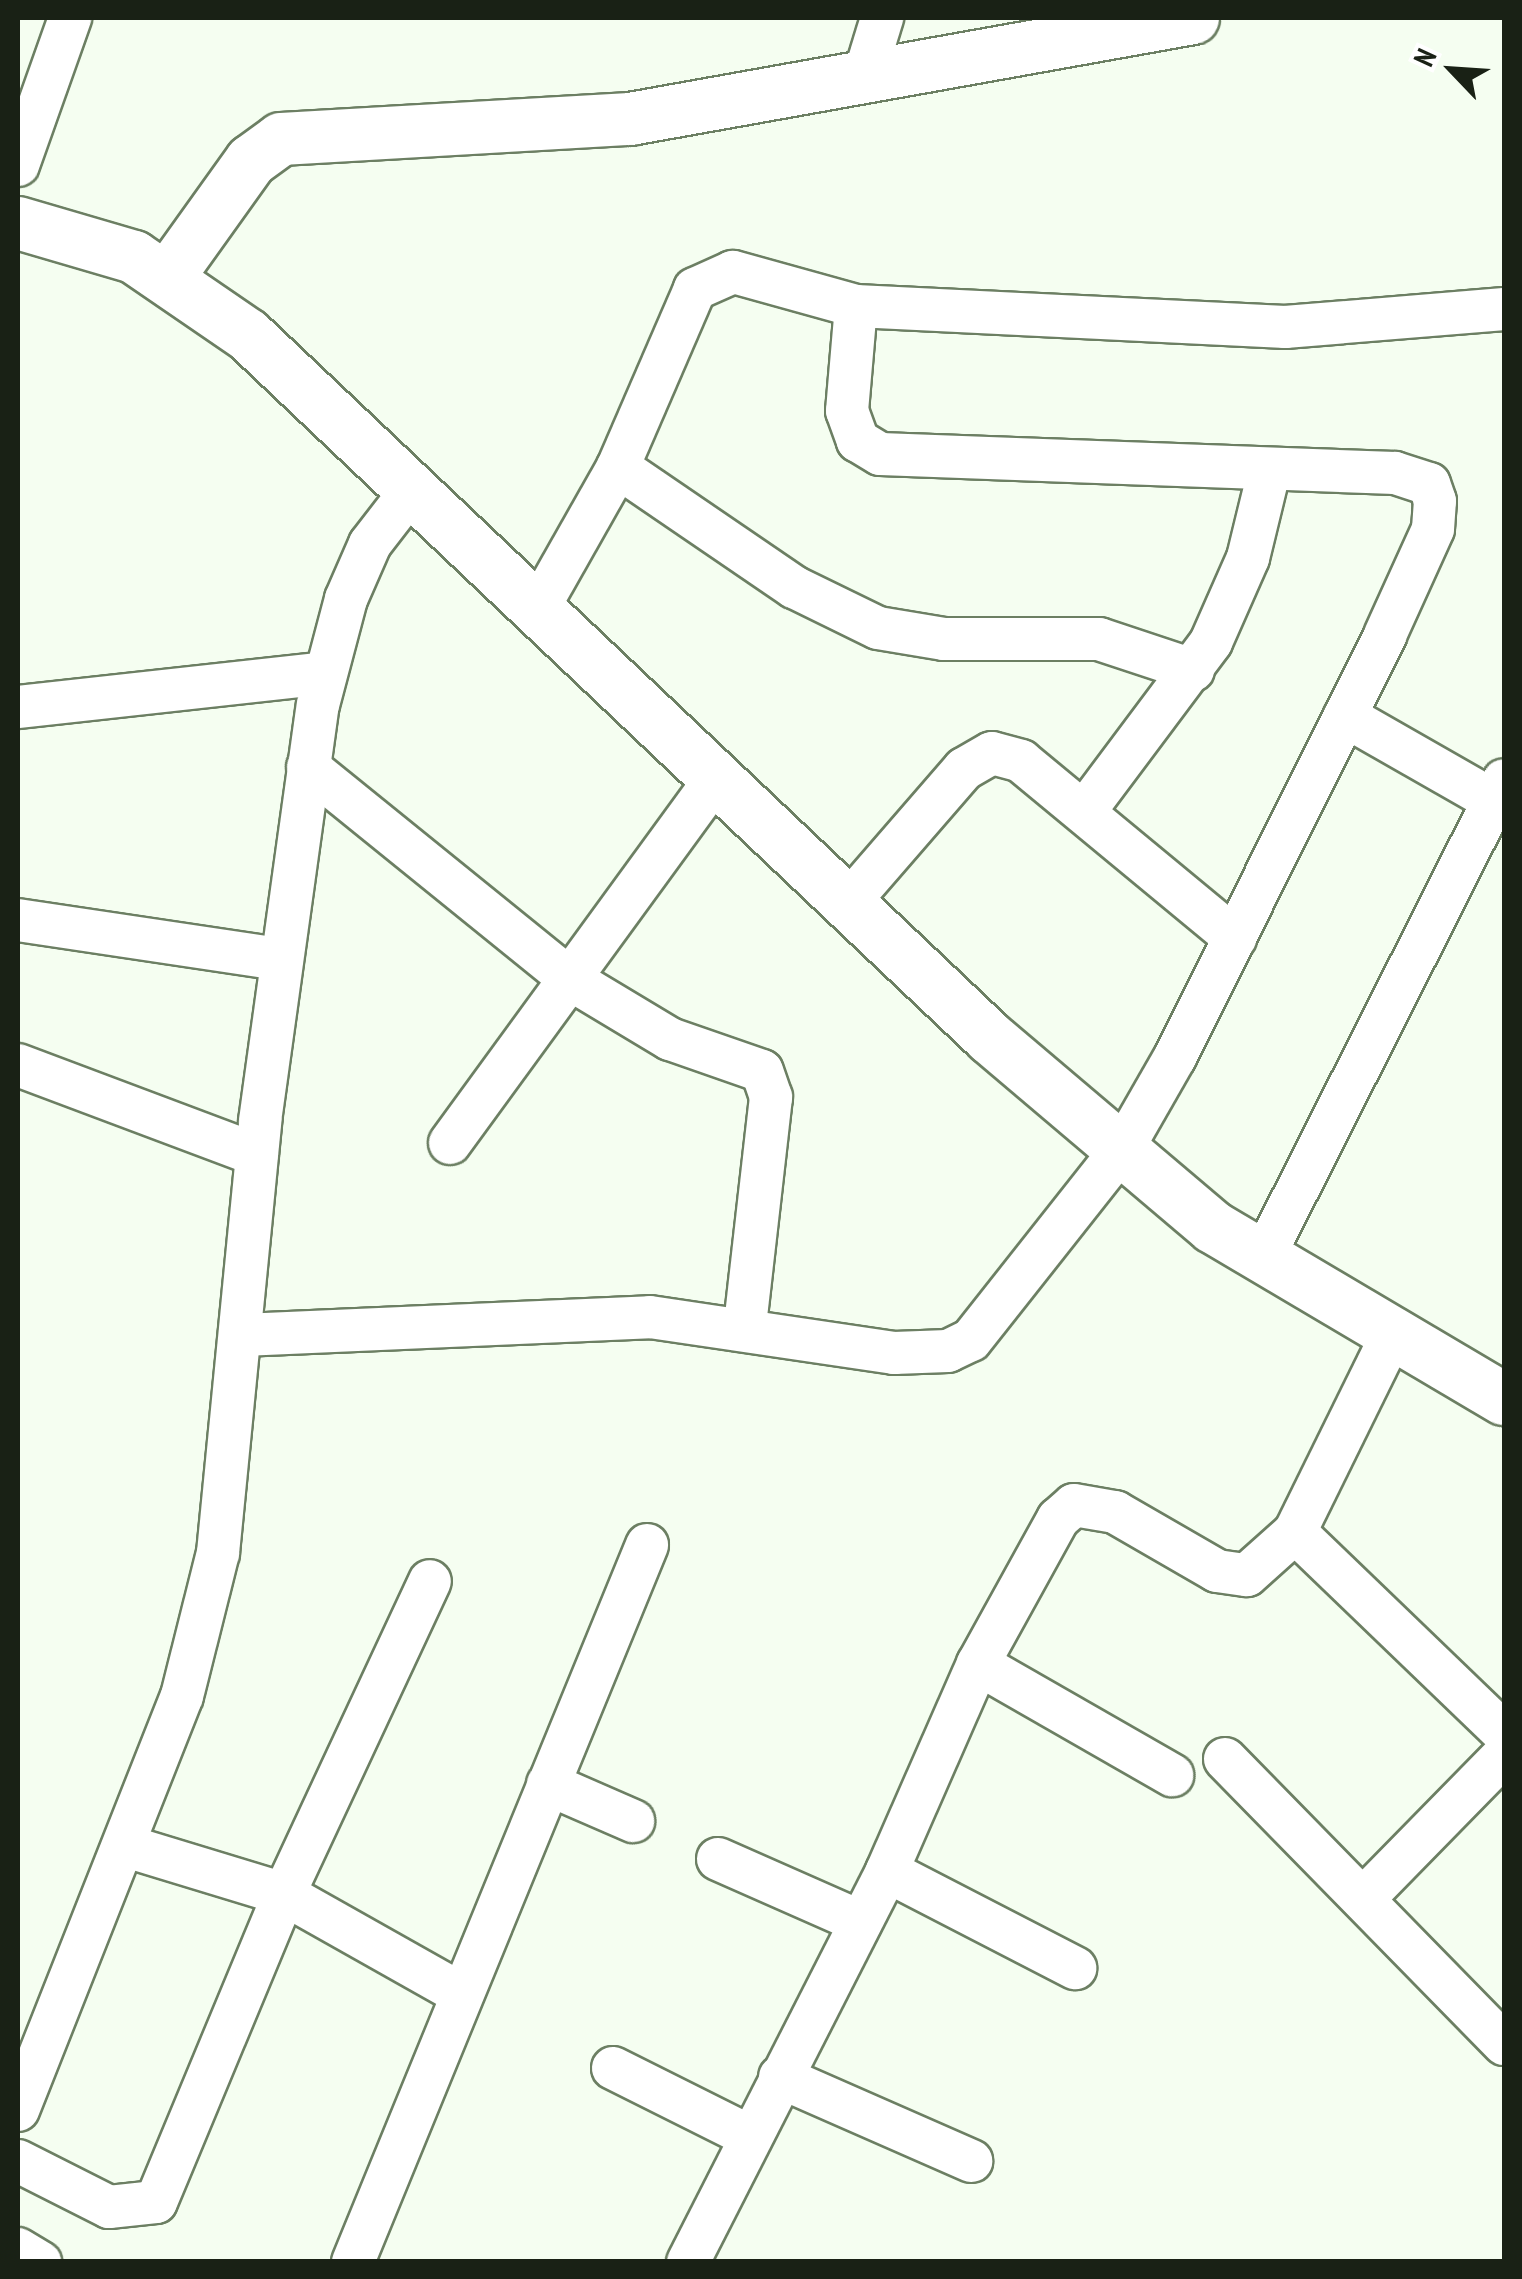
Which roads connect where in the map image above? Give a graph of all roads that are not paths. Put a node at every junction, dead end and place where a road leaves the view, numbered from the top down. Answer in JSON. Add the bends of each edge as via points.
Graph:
{"nodes":[{"id":1,"x":70,"y":18,"type":"edge"},
{"id":2,"x":882,"y":18,"type":"edge"},
{"id":3,"x":1192,"y":18,"type":"edge"},
{"id":4,"x":32,"y":75,"type":"edge"},
{"id":5,"x":864,"y":77,"type":"junction"},
{"id":6,"x":18,"y":165,"type":"edge"},
{"id":7,"x":18,"y":224,"type":"edge"},
{"id":8,"x":168,"y":277,"type":"junction"},
{"id":9,"x":856,"y":306,"type":"junction"},
{"id":10,"x":1504,"y":309,"type":"edge"},
{"id":11,"x":618,"y":467,"type":"junction"},
{"id":12,"x":1269,"y":472,"type":"junction"},
{"id":13,"x":411,"y":492,"type":"junction"},
{"id":14,"x":536,"y":612,"type":"junction"},
{"id":15,"x":1193,"y":670,"type":"junction"},
{"id":16,"x":325,"y":673,"type":"junction"},
{"id":17,"x":18,"y":707,"type":"edge"},
{"id":18,"x":1344,"y":716,"type":"junction"},
{"id":19,"x":308,"y":767,"type":"junction"},
{"id":20,"x":715,"y":780,"type":"junction"},
{"id":21,"x":1499,"y":790,"type":"edge"},
{"id":22,"x":1084,"y":812,"type":"junction"},
{"id":23,"x":847,"y":904,"type":"junction"},
{"id":24,"x":18,"y":920,"type":"edge"},
{"id":25,"x":1235,"y":938,"type":"junction"},
{"id":26,"x":280,"y":959,"type":"junction"},
{"id":27,"x":570,"y":978,"type":"junction"},
{"id":28,"x":18,"y":1064,"type":"edge"},
{"id":29,"x":450,"y":1143,"type":"dead end"},
{"id":30,"x":1124,"y":1146,"type":"junction"},
{"id":31,"x":257,"y":1155,"type":"junction"},
{"id":32,"x":1263,"y":1258,"type":"junction"},
{"id":33,"x":745,"y":1325,"type":"junction"},
{"id":34,"x":242,"y":1335,"type":"junction"},
{"id":35,"x":1390,"y":1338,"type":"junction"},
{"id":36,"x":1504,"y":1399,"type":"edge"},
{"id":37,"x":1295,"y":1532,"type":"junction"},
{"id":38,"x":647,"y":1545,"type":"dead end"},
{"id":39,"x":430,"y":1581,"type":"dead end"},
{"id":40,"x":978,"y":1664,"type":"junction"},
{"id":41,"x":1504,"y":1733,"type":"edge"},
{"id":42,"x":1504,"y":1755,"type":"edge"},
{"id":43,"x":1226,"y":1759,"type":"dead end"},
{"id":44,"x":1172,"y":1775,"type":"dead end"},
{"id":45,"x":548,"y":1784,"type":"junction"},
{"id":46,"x":633,"y":1821,"type":"dead end"},
{"id":47,"x":126,"y":1846,"type":"junction"},
{"id":48,"x":718,"y":1859,"type":"dead end"},
{"id":49,"x":887,"y":1871,"type":"junction"},
{"id":50,"x":284,"y":1894,"type":"junction"},
{"id":51,"x":1364,"y":1898,"type":"junction"},
{"id":52,"x":861,"y":1922,"type":"junction"},
{"id":53,"x":1075,"y":1968,"type":"dead end"},
{"id":54,"x":460,"y":1993,"type":"junction"},
{"id":55,"x":1504,"y":2044,"type":"edge"},
{"id":56,"x":612,"y":2068,"type":"dead end"},
{"id":57,"x":780,"y":2077,"type":"junction"},
{"id":58,"x":18,"y":2110,"type":"edge"},
{"id":59,"x":750,"y":2136,"type":"junction"},
{"id":60,"x":18,"y":2161,"type":"edge"},
{"id":61,"x":971,"y":2161,"type":"dead end"},
{"id":62,"x":18,"y":2249,"type":"edge"},
{"id":63,"x":40,"y":2262,"type":"edge"},
{"id":64,"x":352,"y":2262,"type":"edge"},
{"id":65,"x":688,"y":2262,"type":"edge"}],
"edges":[{"from":1,"to":4,"type":"street"},
{"from":2,"to":5,"type":"street"},
{"from":3,"to":5,"type":"street"},
{"from":4,"to":6,"type":"street"},
{"from":5,"to":8,"type":"street","via":[[630,119],[281,140],[251,161]]},
{"from":7,"to":8,"type":"street","via":[[134,257]]},
{"from":8,"to":13,"type":"street","via":[[248,335]]},
{"from":9,"to":10,"type":"street","via":[[1285,327]]},
{"from":9,"to":11,"type":"street","via":[[750,274],[716,274],[684,308]]},
{"from":9,"to":12,"type":"street","via":[[847,412],[858,441],[880,454]]},
{"from":11,"to":14,"type":"street"},
{"from":11,"to":15,"type":"street","via":[[777,577],[878,628],[944,639],[1098,639]]},
{"from":12,"to":15,"type":"street","via":[[1234,598]]},
{"from":12,"to":18,"type":"street","via":[[1416,476],[1436,501],[1433,528]]},
{"from":13,"to":14,"type":"street"},
{"from":13,"to":16,"type":"street","via":[[370,544]]},
{"from":14,"to":20,"type":"street"},
{"from":15,"to":22,"type":"street"},
{"from":16,"to":17,"type":"street"},
{"from":16,"to":19,"type":"street"},
{"from":18,"to":21,"type":"street"},
{"from":18,"to":25,"type":"street"},
{"from":19,"to":26,"type":"street"},
{"from":19,"to":27,"type":"street"},
{"from":20,"to":23,"type":"street"},
{"from":20,"to":27,"type":"street"},
{"from":21,"to":32,"type":"street"},
{"from":22,"to":23,"type":"street","via":[[1021,760],[976,758]]},
{"from":22,"to":25,"type":"street"},
{"from":23,"to":30,"type":"street"},
{"from":24,"to":26,"type":"street"},
{"from":25,"to":30,"type":"street"},
{"from":26,"to":31,"type":"street"},
{"from":27,"to":29,"type":"street"},
{"from":27,"to":33,"type":"street","via":[[670,1039],[755,1066],[768,1082]]},
{"from":28,"to":31,"type":"street"},
{"from":30,"to":32,"type":"street","via":[[1213,1227]]},
{"from":30,"to":33,"type":"street","via":[[971,1340],[948,1351],[839,1348]]},
{"from":31,"to":34,"type":"street"},
{"from":32,"to":35,"type":"street"},
{"from":33,"to":34,"type":"street","via":[[618,1317]]},
{"from":34,"to":47,"type":"street","via":[[218,1552],[182,1696]]},
{"from":35,"to":36,"type":"street"},
{"from":35,"to":37,"type":"street"},
{"from":37,"to":40,"type":"street","via":[[1261,1566],[1234,1576],[1115,1512],[1074,1506],[1042,1543]]},
{"from":37,"to":41,"type":"street"},
{"from":38,"to":45,"type":"street"},
{"from":39,"to":50,"type":"street"},
{"from":40,"to":44,"type":"street"},
{"from":40,"to":49,"type":"street"},
{"from":42,"to":51,"type":"street"},
{"from":43,"to":51,"type":"street"},
{"from":45,"to":46,"type":"street"},
{"from":45,"to":54,"type":"street"},
{"from":47,"to":50,"type":"street"},
{"from":47,"to":58,"type":"street"},
{"from":48,"to":52,"type":"street"},
{"from":49,"to":52,"type":"street"},
{"from":49,"to":53,"type":"street"},
{"from":50,"to":54,"type":"street"},
{"from":50,"to":60,"type":"street","via":[[156,2202],[109,2207]]},
{"from":51,"to":55,"type":"street"},
{"from":52,"to":57,"type":"street"},
{"from":54,"to":64,"type":"street"},
{"from":56,"to":59,"type":"street"},
{"from":57,"to":59,"type":"street"},
{"from":57,"to":61,"type":"street"},
{"from":59,"to":65,"type":"street"},
{"from":62,"to":63,"type":"street"}]}
